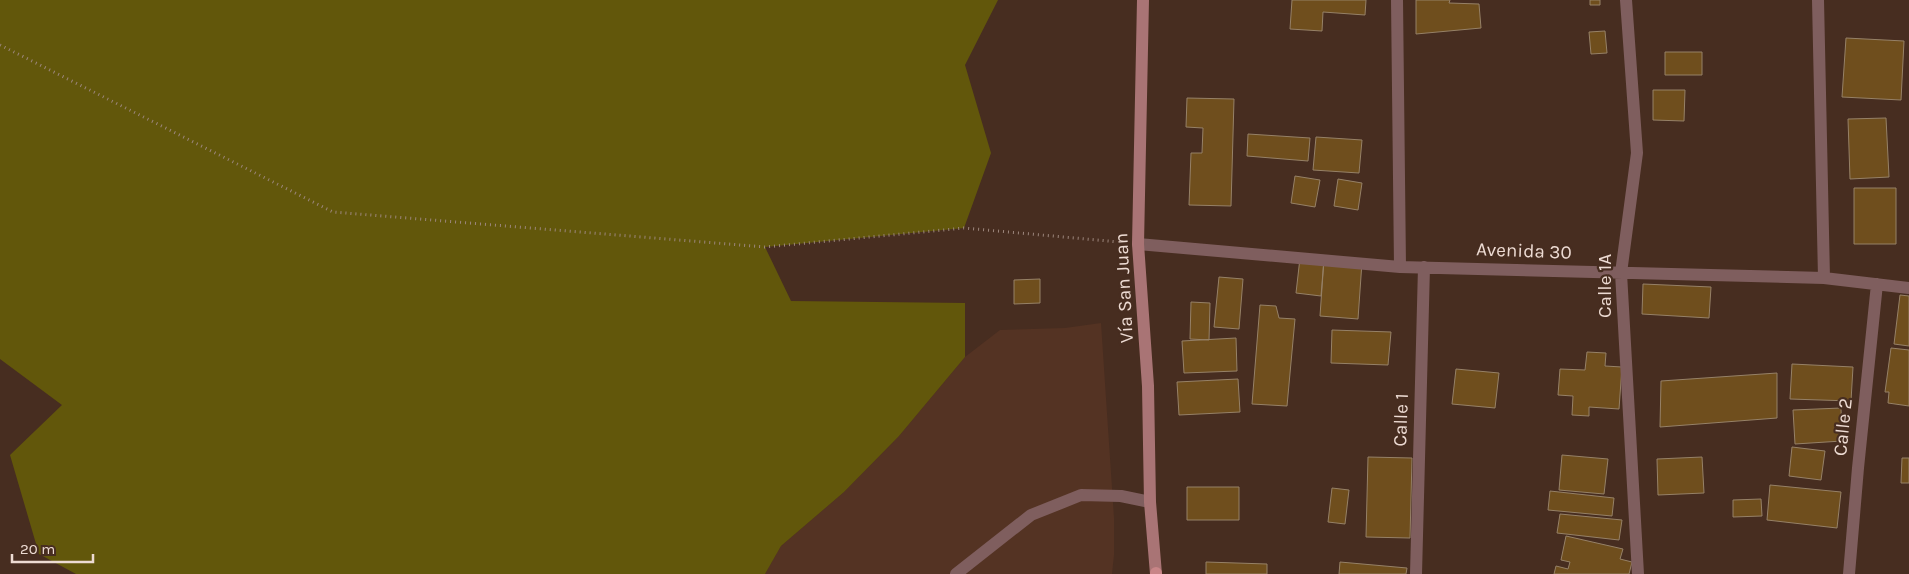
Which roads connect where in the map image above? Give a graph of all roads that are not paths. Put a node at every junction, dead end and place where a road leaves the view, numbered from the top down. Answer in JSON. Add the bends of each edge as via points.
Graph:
{"nodes":[{"id":1,"x":1143,"y":0,"type":"edge"},
{"id":2,"x":1396,"y":0,"type":"edge"},
{"id":3,"x":1626,"y":0,"type":"edge"},
{"id":4,"x":1818,"y":0,"type":"edge"},
{"id":5,"x":1138,"y":244,"type":"junction"},
{"id":6,"x":1400,"y":267,"type":"junction"},
{"id":7,"x":1424,"y":267,"type":"junction"},
{"id":8,"x":1621,"y":273,"type":"junction"},
{"id":9,"x":1824,"y":278,"type":"junction"},
{"id":10,"x":1877,"y":284,"type":"junction"},
{"id":11,"x":1909,"y":288,"type":"edge"},
{"id":12,"x":1150,"y":502,"type":"junction"},
{"id":13,"x":956,"y":574,"type":"edge"},
{"id":14,"x":1156,"y":574,"type":"edge"},
{"id":15,"x":1416,"y":574,"type":"edge"},
{"id":16,"x":1638,"y":574,"type":"edge"},
{"id":17,"x":1849,"y":574,"type":"edge"}],
"edges":[{"from":1,"to":5,"type":"street","name":"Vía San Juan"},
{"from":2,"to":6,"type":"street"},
{"from":3,"to":8,"type":"street","name":"Calle 1A","via":[[1637,153]]},
{"from":4,"to":9,"type":"street"},
{"from":5,"to":6,"type":"street","name":"Avenida 30"},
{"from":5,"to":12,"type":"street","name":"Vía San Juan","via":[[1148,386]]},
{"from":6,"to":7,"type":"street","name":"Avenida 30"},
{"from":7,"to":8,"type":"street","name":"Avenida 30"},
{"from":7,"to":15,"type":"street","name":"Calle 1"},
{"from":8,"to":9,"type":"street","name":"Avenida 30"},
{"from":8,"to":16,"type":"street","name":"Calle 1A"},
{"from":9,"to":10,"type":"street","name":"Avenida 30"},
{"from":10,"to":11,"type":"street","name":"Avenida 30"},
{"from":10,"to":17,"type":"street","name":"Calle 2"},
{"from":12,"to":13,"type":"street","via":[[1121,496],[1081,495],[1032,515]]},
{"from":12,"to":14,"type":"street","name":"Vía San Juan"}]}
